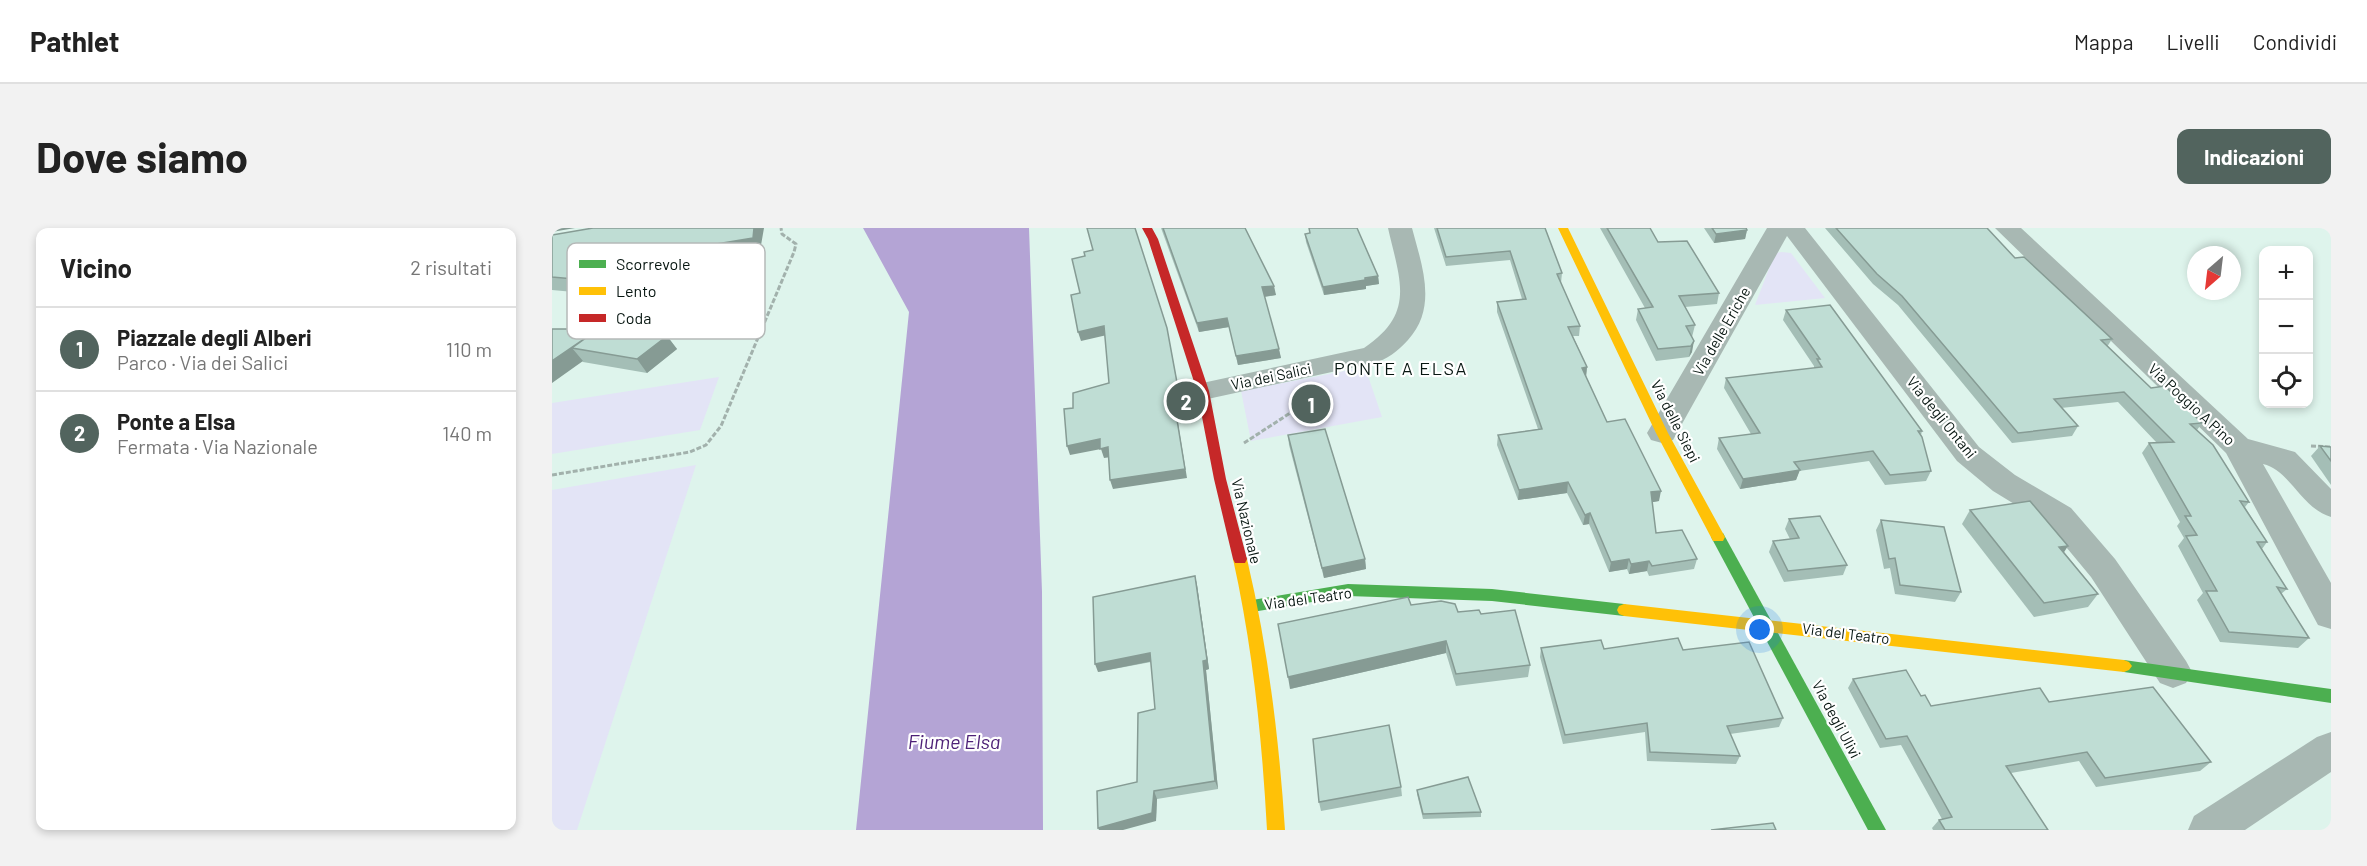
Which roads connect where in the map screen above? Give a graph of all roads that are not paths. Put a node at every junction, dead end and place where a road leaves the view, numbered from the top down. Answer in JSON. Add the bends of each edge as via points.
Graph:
{"nodes":[{"id":1,"x":1147,"y":228,"type":"edge"},
{"id":2,"x":1400,"y":228,"type":"edge"},
{"id":3,"x":1563,"y":228,"type":"edge"},
{"id":4,"x":1779,"y":228,"type":"edge"},
{"id":5,"x":1793,"y":228,"type":"edge"},
{"id":6,"x":2007,"y":228,"type":"edge"},
{"id":7,"x":1203,"y":391,"type":"junction"},
{"id":8,"x":1662,"y":434,"type":"junction"},
{"id":9,"x":2238,"y":447,"type":"junction"},
{"id":10,"x":2331,"y":505,"type":"edge"},
{"id":11,"x":1251,"y":606,"type":"junction"},
{"id":12,"x":2331,"y":615,"type":"edge"},
{"id":13,"x":1767,"y":624,"type":"junction"},
{"id":14,"x":2173,"y":672,"type":"junction"},
{"id":15,"x":2331,"y":696,"type":"edge"},
{"id":16,"x":2331,"y":750,"type":"edge"},
{"id":17,"x":1276,"y":830,"type":"edge"},
{"id":18,"x":1878,"y":830,"type":"edge"},
{"id":19,"x":2209,"y":830,"type":"edge"}],
"edges":[{"from":1,"to":7,"type":"street","name":"Via Nazionale"},
{"from":2,"to":7,"type":"street","name":"Via dei Salici","via":[[1415,299],[1408,324],[1387,347],[1373,355]]},
{"from":3,"to":8,"type":"street","name":"Via delle Siepi"},
{"from":4,"to":8,"type":"street","name":"Via delle Eriche"},
{"from":5,"to":14,"type":"street","name":"Via degli Ontani","via":[[1968,454],[2004,483],[2059,516],[2103,568]]},
{"from":6,"to":9,"type":"street","name":"Via Poggio A Pino"},
{"from":7,"to":11,"type":"street","name":"Via Nazionale"},
{"from":8,"to":13,"type":"street","name":"Via delle Siepi"},
{"from":9,"to":10,"type":"street","via":[[2284,459]]},
{"from":9,"to":12,"type":"street","name":"Via Poggio A Pino"},
{"from":11,"to":13,"type":"street","name":"Via del Teatro","via":[[1348,590],[1492,595]]},
{"from":11,"to":17,"type":"street","name":"Via Nazionale","via":[[1271,744]]},
{"from":13,"to":14,"type":"street","name":"Via del Teatro"},
{"from":13,"to":18,"type":"street","name":"Via degli Ulivi"},
{"from":14,"to":15,"type":"street","name":"Via del Teatro"},
{"from":16,"to":19,"type":"street"}]}
